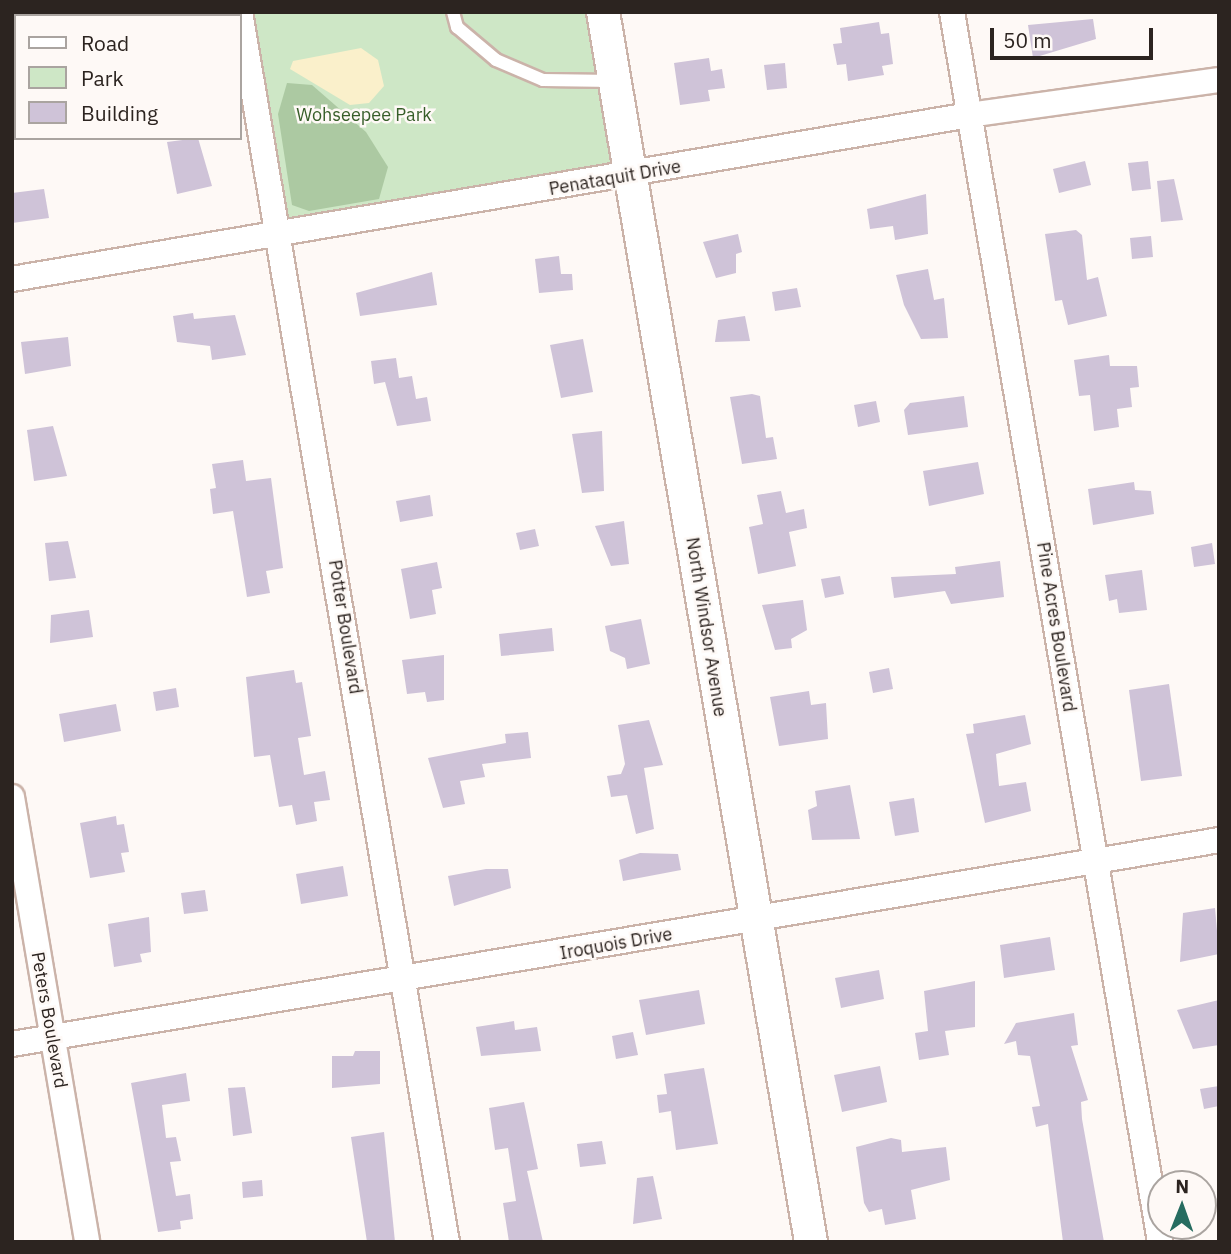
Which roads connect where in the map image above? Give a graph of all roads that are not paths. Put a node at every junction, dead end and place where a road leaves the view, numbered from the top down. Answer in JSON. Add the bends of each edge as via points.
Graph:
{"nodes":[{"id":1,"x":453,"y":12,"type":"edge"},
{"id":2,"x":603,"y":12,"type":"edge"},
{"id":3,"x":952,"y":12,"type":"edge"},
{"id":4,"x":242,"y":24,"type":"edge"},
{"id":5,"x":1219,"y":80,"type":"edge"},
{"id":6,"x":615,"y":81,"type":"junction"},
{"id":7,"x":969,"y":115,"type":"junction"},
{"id":8,"x":631,"y":175,"type":"junction"},
{"id":9,"x":278,"y":233,"type":"junction"},
{"id":10,"x":12,"y":279,"type":"edge"},
{"id":11,"x":12,"y":797,"type":"edge"},
{"id":12,"x":1219,"y":840,"type":"edge"},
{"id":13,"x":1094,"y":860,"type":"junction"},
{"id":14,"x":756,"y":920,"type":"junction"},
{"id":15,"x":401,"y":981,"type":"junction"},
{"id":16,"x":52,"y":1037,"type":"junction"},
{"id":17,"x":12,"y":1044,"type":"edge"},
{"id":18,"x":87,"y":1242,"type":"edge"},
{"id":19,"x":447,"y":1242,"type":"edge"},
{"id":20,"x":811,"y":1242,"type":"edge"},
{"id":21,"x":1160,"y":1242,"type":"edge"}],
"edges":[{"from":1,"to":6,"type":"lane","via":[[457,27],[496,60],[543,79]]},
{"from":2,"to":6,"type":"street","name":"North Windsor Avenue"},
{"from":3,"to":7,"type":"street","name":"Pine Acres Boulevard"},
{"from":4,"to":9,"type":"street","name":"Potter Boulevard"},
{"from":5,"to":7,"type":"street","name":"Penataquit Drive"},
{"from":6,"to":8,"type":"street","name":"North Windsor Avenue"},
{"from":7,"to":8,"type":"street","name":"Penataquit Drive"},
{"from":7,"to":13,"type":"street","name":"Pine Acres Boulevard"},
{"from":8,"to":9,"type":"street","name":"Penataquit Drive"},
{"from":8,"to":14,"type":"street","name":"North Windsor Avenue"},
{"from":9,"to":10,"type":"street","name":"Penataquit Drive"},
{"from":9,"to":15,"type":"street","name":"Potter Boulevard"},
{"from":11,"to":16,"type":"street","name":"Peters Boulevard"},
{"from":12,"to":13,"type":"street","name":"Iroquois Drive"},
{"from":13,"to":14,"type":"street","name":"Iroquois Drive"},
{"from":13,"to":21,"type":"street","name":"Pine Acres Boulevard"},
{"from":14,"to":15,"type":"street","name":"Iroquois Drive"},
{"from":14,"to":20,"type":"street","name":"North Windsor Avenue"},
{"from":15,"to":16,"type":"street","name":"Iroquois Drive"},
{"from":15,"to":19,"type":"street","name":"Potter Boulevard"},
{"from":16,"to":17,"type":"street","name":"Iroquois Drive"},
{"from":16,"to":18,"type":"street","name":"Peters Boulevard"}]}
